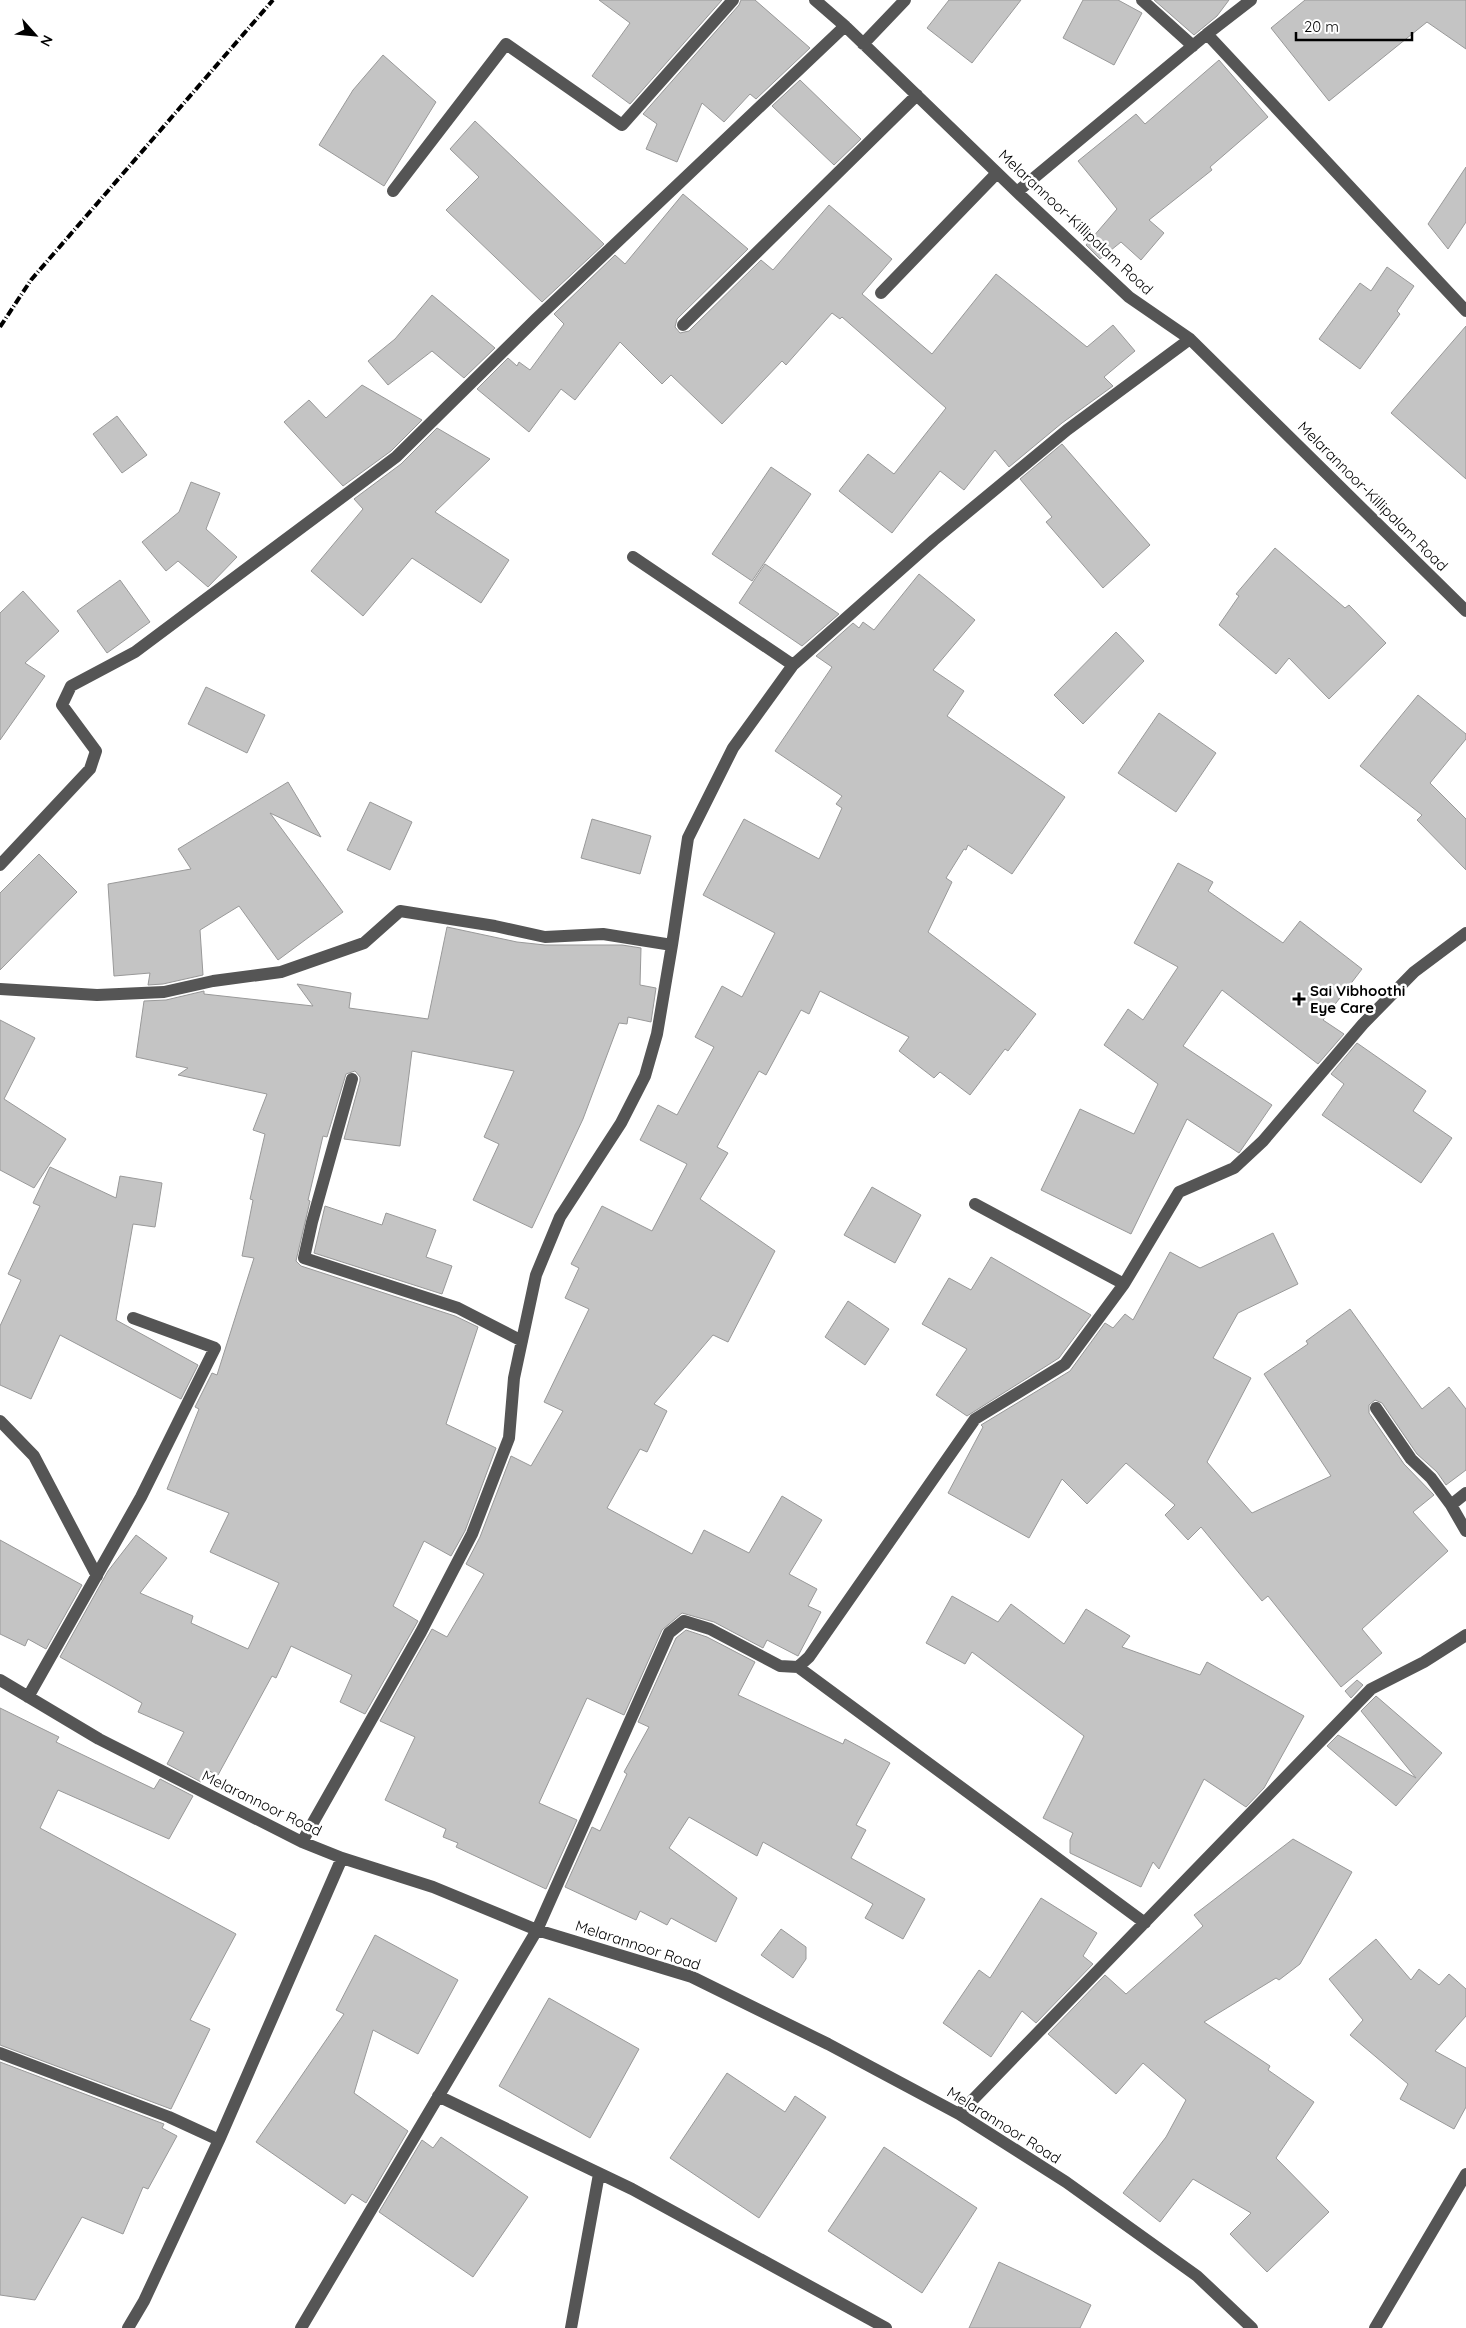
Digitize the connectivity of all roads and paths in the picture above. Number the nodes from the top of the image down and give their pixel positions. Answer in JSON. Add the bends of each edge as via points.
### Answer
{"nodes":[{"id":1,"x":733,"y":0,"type":"edge"},
{"id":2,"x":815,"y":0,"type":"edge"},
{"id":3,"x":905,"y":0,"type":"edge"},
{"id":4,"x":1142,"y":0,"type":"edge"},
{"id":5,"x":1251,"y":0,"type":"edge"},
{"id":6,"x":845,"y":26,"type":"junction"},
{"id":7,"x":1207,"y":34,"type":"junction"},
{"id":8,"x":863,"y":44,"type":"junction"},
{"id":9,"x":1193,"y":46,"type":"junction"},
{"id":10,"x":917,"y":95,"type":"junction"},
{"id":11,"x":997,"y":172,"type":"junction"},
{"id":12,"x":393,"y":191,"type":"dead end"},
{"id":13,"x":1017,"y":192,"type":"junction"},
{"id":14,"x":880,"y":293,"type":"dead end"},
{"id":15,"x":1466,"y":311,"type":"edge"},
{"id":16,"x":683,"y":325,"type":"dead end"},
{"id":17,"x":1190,"y":339,"type":"junction"},
{"id":18,"x":632,"y":557,"type":"dead end"},
{"id":19,"x":1466,"y":611,"type":"edge"},
{"id":20,"x":793,"y":664,"type":"junction"},
{"id":21,"x":0,"y":866,"type":"edge"},
{"id":22,"x":1466,"y":933,"type":"edge"},
{"id":23,"x":672,"y":945,"type":"junction"},
{"id":24,"x":0,"y":989,"type":"edge"},
{"id":25,"x":352,"y":1079,"type":"dead end"},
{"id":26,"x":975,"y":1204,"type":"dead end"},
{"id":27,"x":1124,"y":1284,"type":"junction"},
{"id":28,"x":133,"y":1318,"type":"dead end"},
{"id":29,"x":522,"y":1341,"type":"junction"},
{"id":30,"x":1376,"y":1408,"type":"dead end"},
{"id":31,"x":0,"y":1421,"type":"edge"},
{"id":32,"x":1466,"y":1492,"type":"edge"},
{"id":33,"x":1452,"y":1505,"type":"junction"},
{"id":34,"x":1466,"y":1531,"type":"edge"},
{"id":35,"x":97,"y":1576,"type":"junction"},
{"id":36,"x":1466,"y":1635,"type":"edge"},
{"id":37,"x":798,"y":1667,"type":"junction"},
{"id":38,"x":0,"y":1680,"type":"edge"},
{"id":39,"x":28,"y":1697,"type":"junction"},
{"id":40,"x":302,"y":1842,"type":"junction"},
{"id":41,"x":342,"y":1858,"type":"junction"},
{"id":42,"x":1145,"y":1922,"type":"junction"},
{"id":43,"x":537,"y":1930,"type":"junction"},
{"id":44,"x":0,"y":2053,"type":"edge"},
{"id":45,"x":438,"y":2096,"type":"junction"},
{"id":46,"x":959,"y":2114,"type":"junction"},
{"id":47,"x":219,"y":2140,"type":"junction"},
{"id":48,"x":600,"y":2174,"type":"junction"},
{"id":49,"x":1466,"y":2174,"type":"edge"},
{"id":50,"x":128,"y":2328,"type":"edge"},
{"id":51,"x":301,"y":2328,"type":"edge"},
{"id":52,"x":571,"y":2328,"type":"edge"},
{"id":53,"x":886,"y":2328,"type":"edge"},
{"id":54,"x":1252,"y":2328,"type":"edge"},
{"id":55,"x":1375,"y":2328,"type":"edge"}],
"edges":[{"from":1,"to":12,"type":"street","via":[[622,125],[506,44]]},
{"from":2,"to":6,"type":"street","name":"Melarannoor-Killipalam Road"},
{"from":3,"to":8,"type":"street"},
{"from":4,"to":9,"type":"street"},
{"from":5,"to":7,"type":"street"},
{"from":6,"to":8,"type":"street","name":"Melarannoor-Killipalam Road"},
{"from":6,"to":21,"type":"street","via":[[543,312],[396,457],[135,652],[71,686],[62,705],[96,752],[90,769]]},
{"from":7,"to":9,"type":"street"},
{"from":7,"to":15,"type":"street"},
{"from":8,"to":10,"type":"street","name":"Melarannoor-Killipalam Road"},
{"from":9,"to":13,"type":"street"},
{"from":10,"to":11,"type":"street","name":"Melarannoor-Killipalam Road"},
{"from":10,"to":16,"type":"street"},
{"from":11,"to":13,"type":"street","name":"Melarannoor-Killipalam Road"},
{"from":11,"to":14,"type":"street"},
{"from":13,"to":17,"type":"street","name":"Melarannoor-Killipalam Road","via":[[1129,297]]},
{"from":17,"to":19,"type":"street","name":"Melarannoor-Killipalam Road"},
{"from":17,"to":20,"type":"street","via":[[1066,430]]},
{"from":18,"to":20,"type":"street"},
{"from":20,"to":23,"type":"street","via":[[733,748],[688,838]]},
{"from":22,"to":27,"type":"street","via":[[1414,972],[1364,1024],[1263,1141],[1234,1168],[1179,1192]]},
{"from":23,"to":24,"type":"street","via":[[603,934],[545,937],[400,911],[364,943],[281,972],[213,980],[164,992],[97,995]]},
{"from":23,"to":29,"type":"street","via":[[657,1034],[645,1076],[621,1123],[560,1217],[536,1275]]},
{"from":25,"to":29,"type":"street","via":[[304,1258],[458,1308]]},
{"from":26,"to":27,"type":"street"},
{"from":27,"to":37,"type":"street","via":[[1065,1364],[975,1419],[809,1658]]},
{"from":28,"to":35,"type":"street","via":[[215,1348],[141,1497]]},
{"from":29,"to":40,"type":"street","via":[[514,1378],[509,1438],[472,1534],[421,1632]]},
{"from":30,"to":33,"type":"street","via":[[1411,1459]]},
{"from":31,"to":35,"type":"street","via":[[34,1456]]},
{"from":32,"to":33,"type":"street"},
{"from":33,"to":34,"type":"street"},
{"from":35,"to":39,"type":"street"},
{"from":36,"to":42,"type":"street","via":[[1371,1690]]},
{"from":37,"to":42,"type":"street"},
{"from":37,"to":43,"type":"street","via":[[780,1666],[710,1629],[684,1621],[669,1633]]},
{"from":38,"to":39,"type":"street","name":"Melarannoor Road"},
{"from":39,"to":40,"type":"street","name":"Melarannoor Road","via":[[99,1739]]},
{"from":40,"to":41,"type":"street","name":"Melarannoor Road"},
{"from":41,"to":43,"type":"street","name":"Melarannoor Road","via":[[433,1887]]},
{"from":41,"to":47,"type":"street"},
{"from":42,"to":46,"type":"street"},
{"from":43,"to":45,"type":"street"},
{"from":43,"to":46,"type":"street","name":"Melarannoor Road","via":[[692,1977]]},
{"from":44,"to":47,"type":"street","via":[[168,2117]]},
{"from":45,"to":48,"type":"street"},
{"from":45,"to":51,"type":"street"},
{"from":46,"to":54,"type":"street","name":"Melarannoor Road","via":[[1066,2182],[1197,2276]]},
{"from":47,"to":50,"type":"street","via":[[144,2301]]},
{"from":48,"to":52,"type":"street"},
{"from":48,"to":53,"type":"street"},
{"from":49,"to":55,"type":"street"}]}
